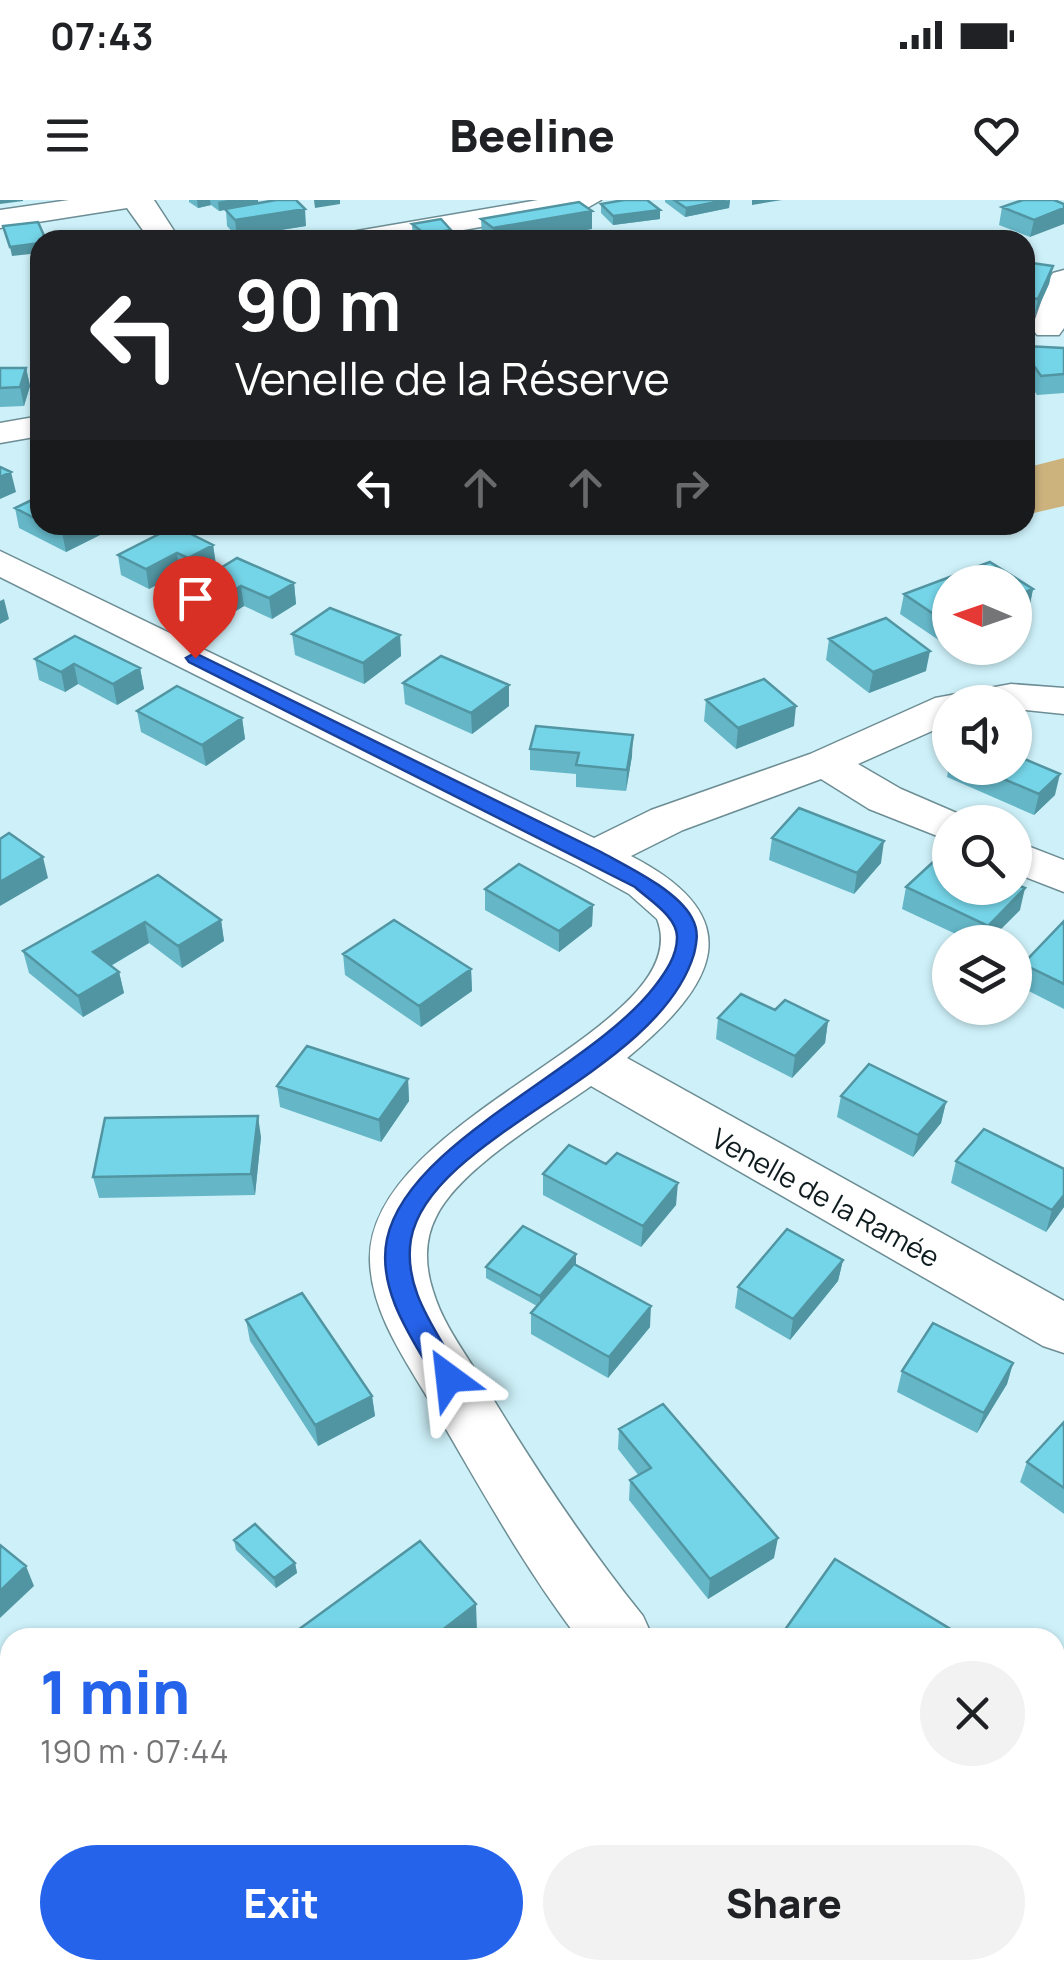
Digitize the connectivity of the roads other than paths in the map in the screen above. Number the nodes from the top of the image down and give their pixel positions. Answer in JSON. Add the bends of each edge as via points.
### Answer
{"nodes":[{"id":1,"x":125,"y":200,"type":"edge"},
{"id":2,"x":134,"y":200,"type":"edge"},
{"id":3,"x":587,"y":200,"type":"edge"},
{"id":4,"x":0,"y":220,"type":"edge"},
{"id":5,"x":159,"y":230,"type":"edge"},
{"id":6,"x":414,"y":230,"type":"edge"},
{"id":7,"x":1064,"y":279,"type":"edge"},
{"id":8,"x":1046,"y":328,"type":"edge"},
{"id":9,"x":30,"y":428,"type":"edge"},
{"id":10,"x":0,"y":433,"type":"edge"},
{"id":11,"x":0,"y":562,"type":"edge"},
{"id":12,"x":1032,"y":698,"type":"edge"},
{"id":13,"x":1064,"y":701,"type":"edge"},
{"id":14,"x":932,"y":715,"type":"edge"},
{"id":15,"x":824,"y":763,"type":"junction"},
{"id":16,"x":932,"y":819,"type":"edge"},
{"id":17,"x":594,"y":856,"type":"junction"},
{"id":18,"x":1032,"y":863,"type":"edge"},
{"id":19,"x":1064,"y":877,"type":"edge"},
{"id":20,"x":590,"y":1061,"type":"junction"},
{"id":21,"x":1064,"y":1329,"type":"edge"},
{"id":22,"x":613,"y":1628,"type":"edge"}],
"edges":[{"from":1,"to":4,"type":"street"},
{"from":2,"to":5,"type":"street"},
{"from":3,"to":6,"type":"street"},
{"from":7,"to":8,"type":"street"},
{"from":9,"to":10,"type":"street"},
{"from":11,"to":17,"type":"street"},
{"from":12,"to":13,"type":"street"},
{"from":14,"to":15,"type":"street"},
{"from":15,"to":16,"type":"street"},
{"from":15,"to":17,"type":"street","via":[[667,820]]},
{"from":17,"to":20,"type":"street","via":[[670,904],[688,938],[678,971],[644,1016]]},
{"from":18,"to":19,"type":"street"},
{"from":20,"to":21,"type":"street","name":"Venelle de la Ramée"},
{"from":20,"to":22,"type":"street","via":[[432,1179],[410,1208],[398,1269],[409,1310],[528,1515]]}]}
